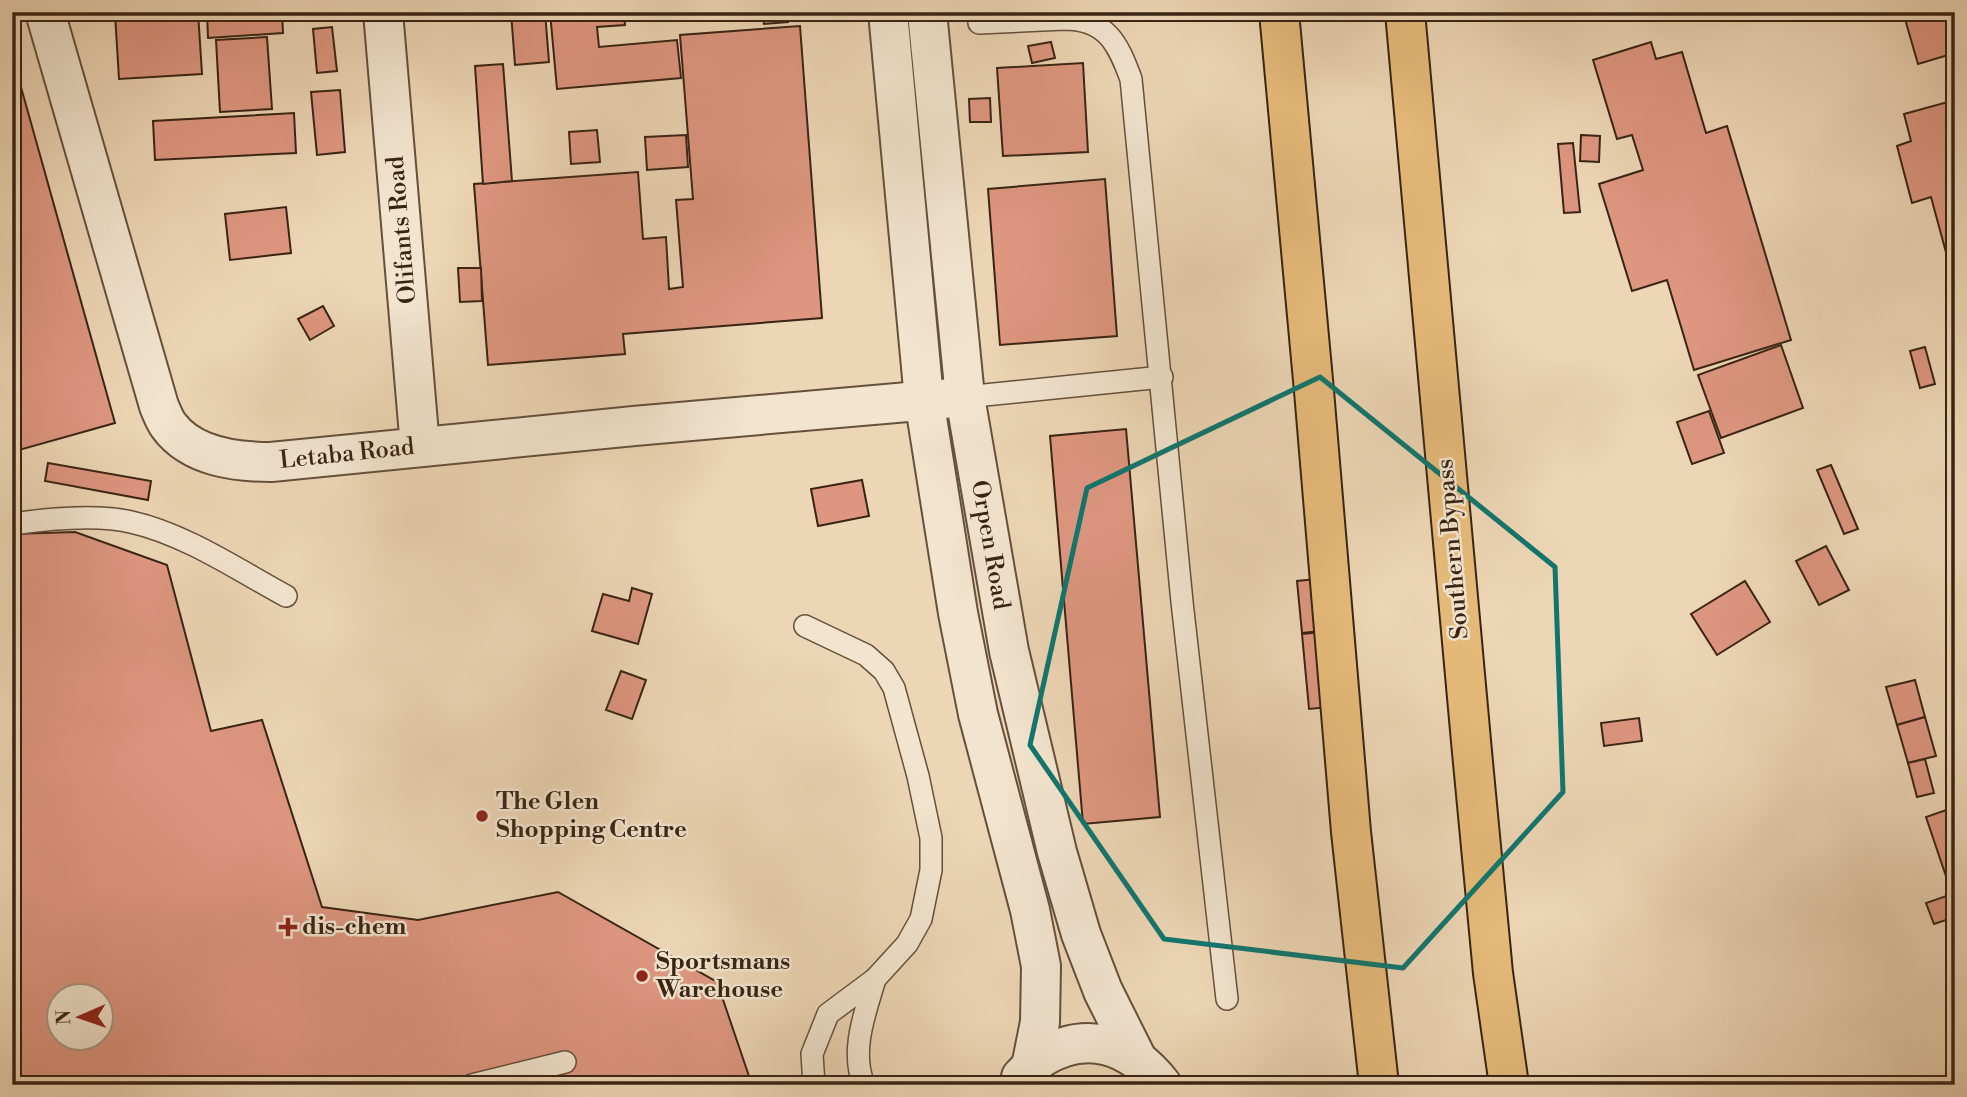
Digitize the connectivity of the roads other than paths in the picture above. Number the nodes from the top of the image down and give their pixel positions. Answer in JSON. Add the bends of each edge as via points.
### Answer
{"nodes":[{"id":1,"x":44,"y":12,"type":"edge"},
{"id":2,"x":383,"y":12,"type":"edge"},
{"id":3,"x":888,"y":12,"type":"edge"},
{"id":4,"x":927,"y":12,"type":"edge"},
{"id":5,"x":1279,"y":12,"type":"edge"},
{"id":6,"x":1405,"y":12,"type":"edge"},
{"id":7,"x":1044,"y":17,"type":"edge"},
{"id":8,"x":979,"y":23,"type":"dead end"},
{"id":9,"x":1162,"y":377,"type":"junction"},
{"id":10,"x":965,"y":397,"type":"junction"},
{"id":11,"x":924,"y":399,"type":"junction"},
{"id":12,"x":420,"y":447,"type":"junction"},
{"id":13,"x":12,"y":524,"type":"edge"},
{"id":14,"x":286,"y":596,"type":"dead end"},
{"id":15,"x":805,"y":626,"type":"dead end"},
{"id":16,"x":875,"y":979,"type":"junction"},
{"id":17,"x":1227,"y":999,"type":"dead end"},
{"id":18,"x":565,"y":1062,"type":"dead end"},
{"id":19,"x":1150,"y":1072,"type":"edge"},
{"id":20,"x":1024,"y":1076,"type":"edge"},
{"id":21,"x":472,"y":1085,"type":"edge"},
{"id":22,"x":814,"y":1085,"type":"edge"},
{"id":23,"x":864,"y":1085,"type":"edge"},
{"id":24,"x":1379,"y":1085,"type":"edge"},
{"id":25,"x":1509,"y":1085,"type":"edge"}],
"edges":[{"from":1,"to":12,"type":"street","name":"Letaba Road","via":[[159,407],[169,426],[203,451],[239,462]]},
{"from":2,"to":12,"type":"street","name":"Olifants Road"},
{"from":3,"to":11,"type":"street","name":"Orpen Road"},
{"from":4,"to":10,"type":"street","name":"Orpen Road"},
{"from":5,"to":24,"type":"highway","via":[[1351,832]]},
{"from":6,"to":25,"type":"highway","name":"Southern Bypass","via":[[1493,973]]},
{"from":7,"to":8,"type":"lane"},
{"from":7,"to":9,"type":"lane","via":[[1077,19],[1101,29],[1121,52],[1131,79]]},
{"from":9,"to":10,"type":"lane"},
{"from":9,"to":17,"type":"lane"},
{"from":10,"to":11,"type":"street","name":"Letaba Road"},
{"from":10,"to":19,"type":"street","name":"Orpen Road","via":[[1009,651],[1057,852],[1103,991]]},
{"from":11,"to":12,"type":"street","name":"Letaba Road"},
{"from":11,"to":20,"type":"street","name":"Orpen Road","via":[[976,701],[1041,966],[1040,1022]]},
{"from":13,"to":14,"type":"lane","via":[[128,521],[166,531]]},
{"from":15,"to":16,"type":"lane","via":[[866,655],[884,671],[902,712],[926,814],[931,870],[921,919],[907,944]]},
{"from":16,"to":22,"type":"lane","via":[[828,1014],[813,1054]]},
{"from":16,"to":23,"type":"lane","via":[[858,1040]]},
{"from":18,"to":21,"type":"lane"},
{"from":19,"to":20,"type":"street","via":[[1123,1050],[1094,1043],[1065,1046],[1040,1059]]}]}
